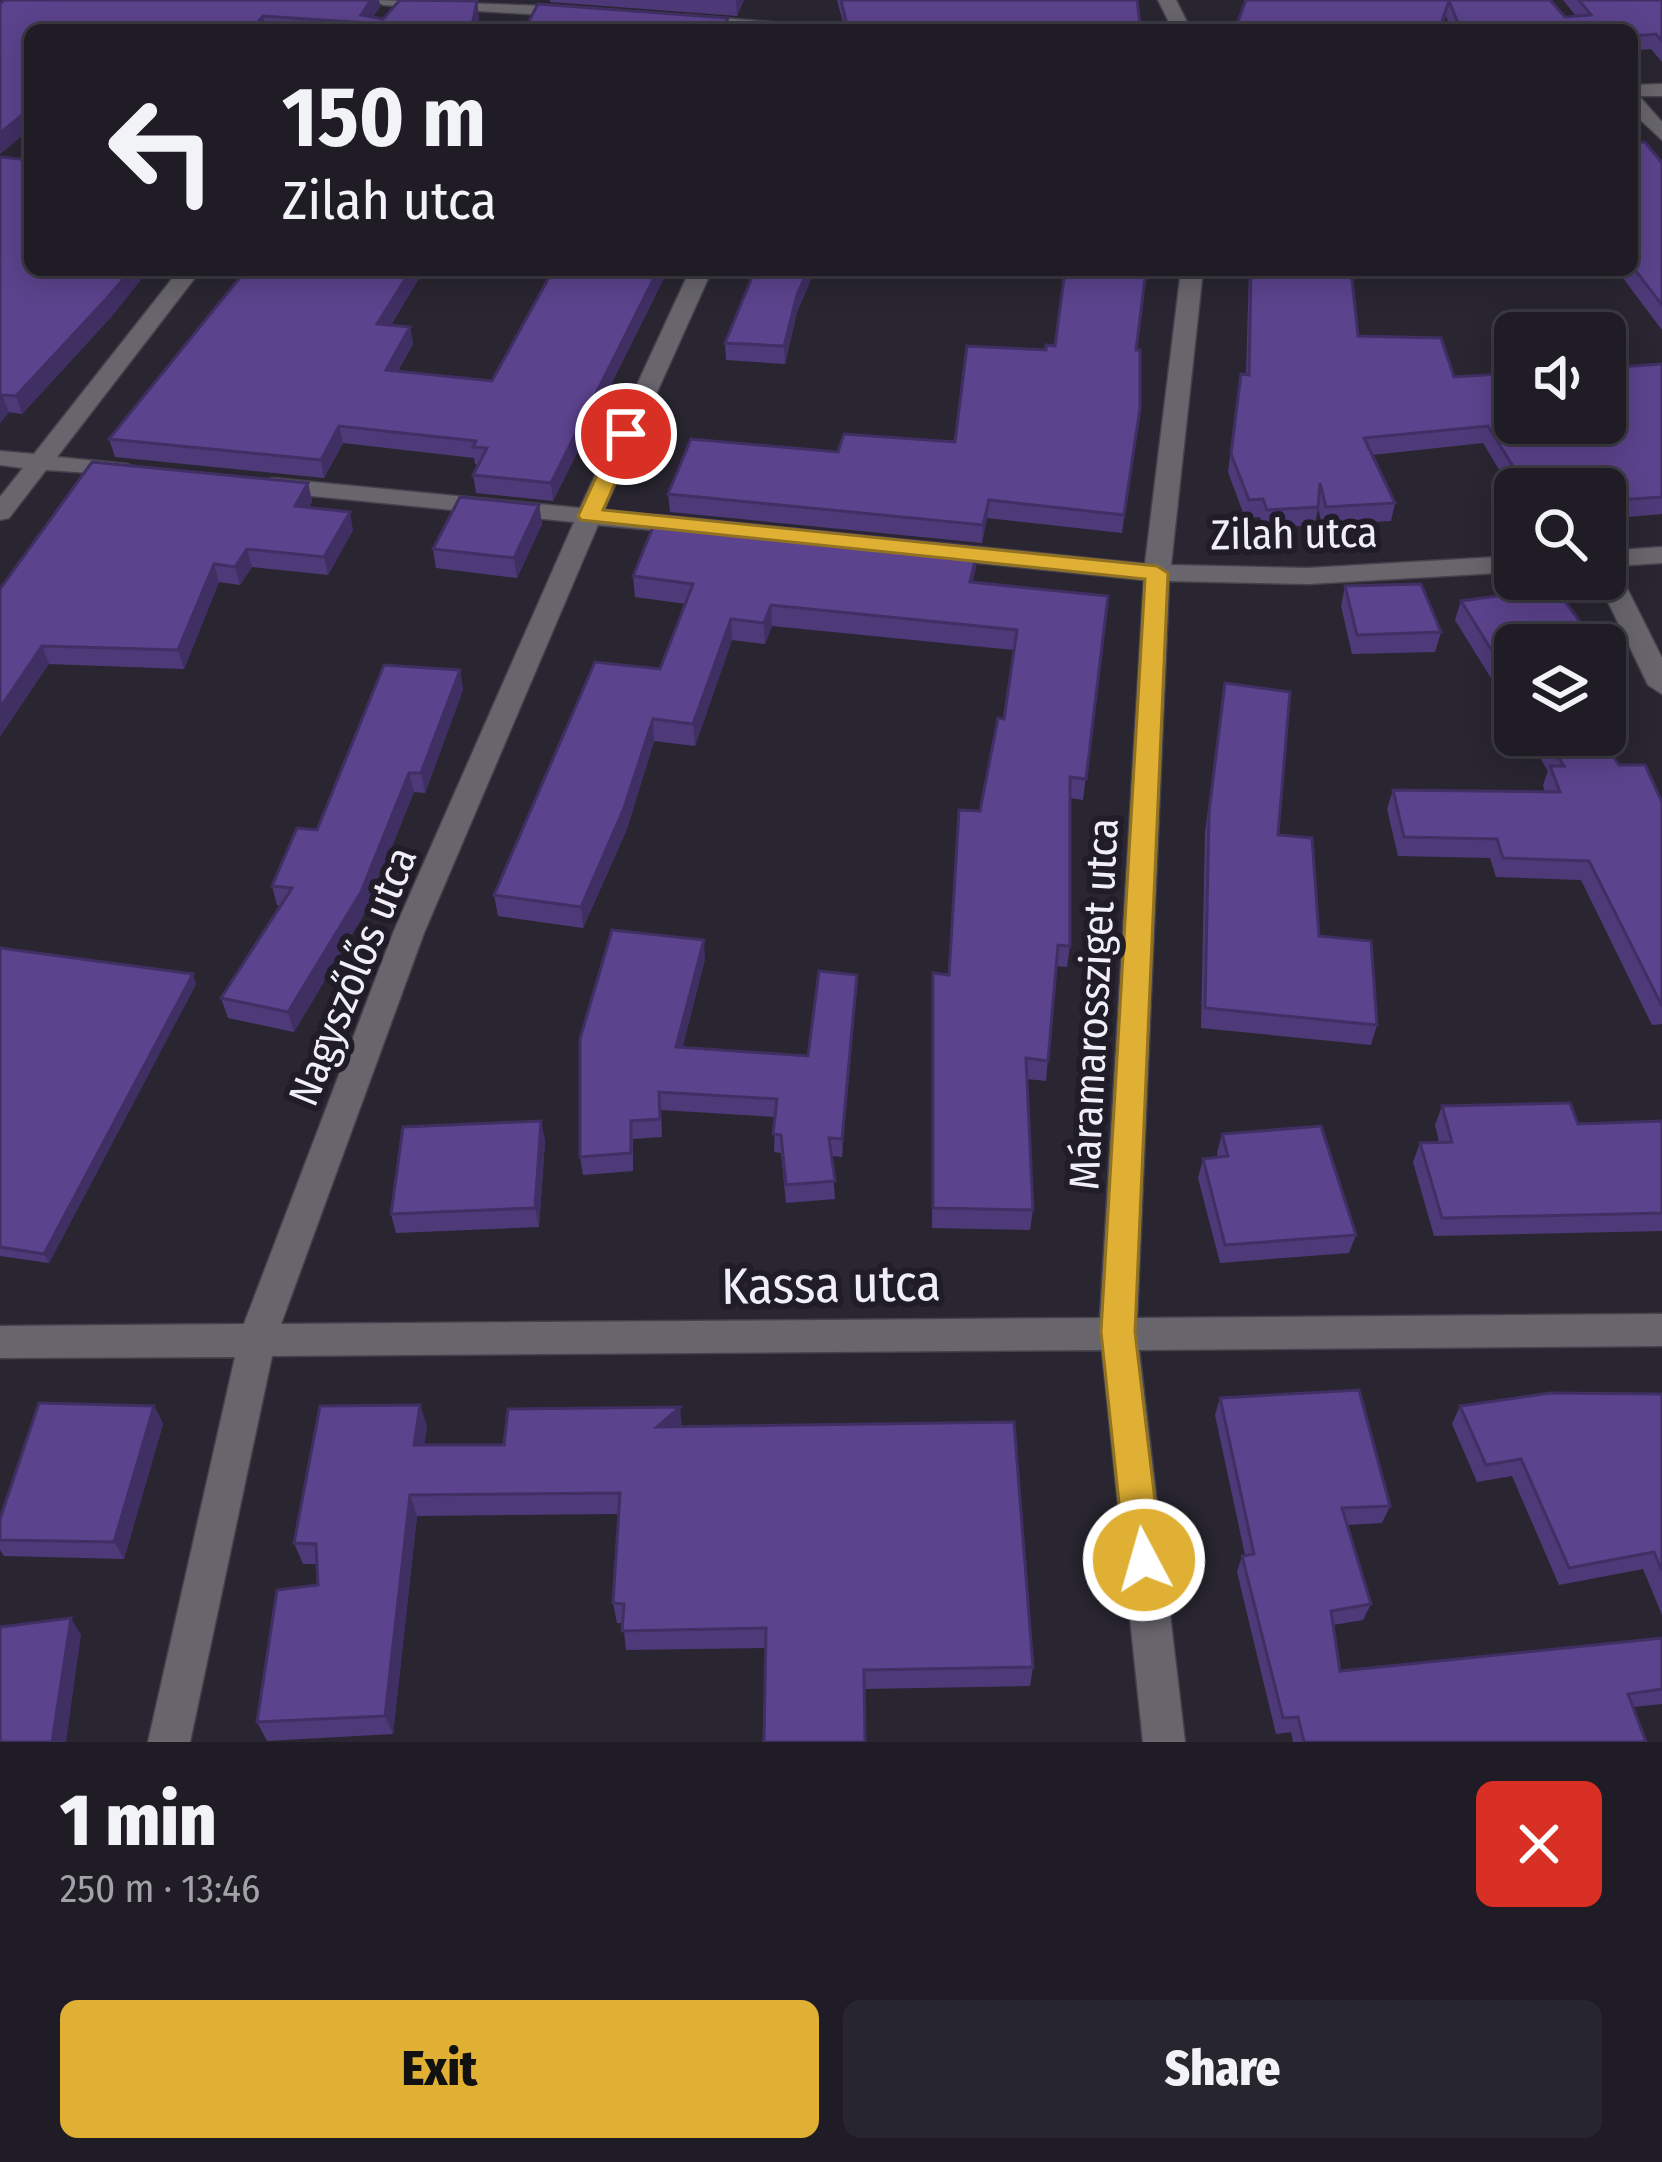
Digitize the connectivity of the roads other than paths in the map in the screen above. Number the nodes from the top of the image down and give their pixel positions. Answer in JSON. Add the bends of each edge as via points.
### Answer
{"nodes":[{"id":1,"x":390,"y":6,"type":"edge"},
{"id":2,"x":605,"y":14,"type":"edge"},
{"id":3,"x":674,"y":19,"type":"edge"},
{"id":4,"x":794,"y":23,"type":"edge"},
{"id":5,"x":1638,"y":103,"type":"edge"},
{"id":6,"x":1662,"y":134,"type":"edge"},
{"id":7,"x":185,"y":276,"type":"edge"},
{"id":8,"x":698,"y":276,"type":"edge"},
{"id":9,"x":1191,"y":276,"type":"edge"},
{"id":10,"x":0,"y":458,"type":"edge"},
{"id":11,"x":40,"y":463,"type":"junction"},
{"id":12,"x":160,"y":474,"type":"edge"},
{"id":13,"x":255,"y":483,"type":"edge"},
{"id":14,"x":0,"y":514,"type":"edge"},
{"id":15,"x":589,"y":516,"type":"junction"},
{"id":16,"x":731,"y":530,"type":"edge"},
{"id":17,"x":920,"y":549,"type":"edge"},
{"id":18,"x":1662,"y":555,"type":"edge"},
{"id":19,"x":1626,"y":558,"type":"edge"},
{"id":20,"x":1494,"y":565,"type":"edge"},
{"id":21,"x":1157,"y":573,"type":"junction"},
{"id":22,"x":1620,"y":600,"type":"edge"},
{"id":23,"x":1662,"y":685,"type":"edge"},
{"id":24,"x":1662,"y":1330,"type":"edge"},
{"id":25,"x":1118,"y":1332,"type":"junction"},
{"id":26,"x":257,"y":1340,"type":"junction"},
{"id":27,"x":0,"y":1342,"type":"edge"},
{"id":28,"x":169,"y":1742,"type":"edge"},
{"id":29,"x":1164,"y":1742,"type":"edge"}],
"edges":[{"from":1,"to":2,"type":"street"},
{"from":3,"to":4,"type":"street"},
{"from":5,"to":6,"type":"street"},
{"from":7,"to":11,"type":"street"},
{"from":8,"to":15,"type":"street","name":"Nagyszőlős utca"},
{"from":9,"to":21,"type":"street","name":"Máramarossziget utca"},
{"from":10,"to":11,"type":"street"},
{"from":11,"to":12,"type":"street"},
{"from":11,"to":14,"type":"street"},
{"from":13,"to":15,"type":"street"},
{"from":15,"to":16,"type":"street"},
{"from":15,"to":26,"type":"street","name":"Nagyszőlős utca","via":[[419,914]]},
{"from":17,"to":21,"type":"street","name":"Zilah utca"},
{"from":18,"to":19,"type":"street"},
{"from":20,"to":21,"type":"street","name":"Zilah utca","via":[[1308,576]]},
{"from":21,"to":25,"type":"street","name":"Máramarossziget utca"},
{"from":22,"to":23,"type":"street"},
{"from":24,"to":25,"type":"street","name":"Kassa utca"},
{"from":25,"to":26,"type":"street","name":"Kassa utca"},
{"from":25,"to":29,"type":"street","name":"Máramarossziget utca"},
{"from":26,"to":27,"type":"street","name":"Kassa utca"},
{"from":26,"to":28,"type":"street","name":"Nagyszőlős utca"}]}
